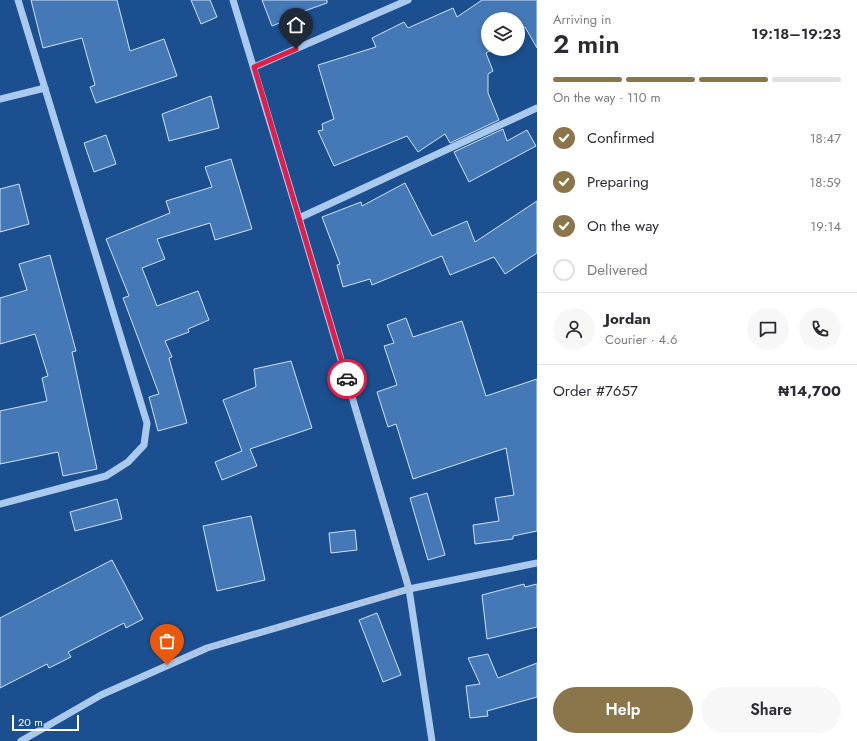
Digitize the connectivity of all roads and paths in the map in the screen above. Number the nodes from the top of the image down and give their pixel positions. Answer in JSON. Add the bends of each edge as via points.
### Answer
{"nodes":[{"id":1,"x":18,"y":0,"type":"edge"},
{"id":2,"x":233,"y":0,"type":"edge"},
{"id":3,"x":408,"y":0,"type":"edge"},
{"id":4,"x":254,"y":67,"type":"junction"},
{"id":5,"x":45,"y":88,"type":"junction"},
{"id":6,"x":0,"y":99,"type":"edge"},
{"id":7,"x":537,"y":108,"type":"edge"},
{"id":8,"x":299,"y":218,"type":"junction"},
{"id":9,"x":0,"y":504,"type":"edge"},
{"id":10,"x":537,"y":563,"type":"edge"},
{"id":11,"x":409,"y":589,"type":"junction"},
{"id":12,"x":21,"y":741,"type":"edge"},
{"id":13,"x":432,"y":741,"type":"edge"}],
"edges":[{"from":1,"to":5,"type":"street"},
{"from":2,"to":4,"type":"street"},
{"from":3,"to":4,"type":"street"},
{"from":4,"to":8,"type":"street"},
{"from":5,"to":6,"type":"street"},
{"from":5,"to":9,"type":"street","via":[[147,423],[144,445],[128,462],[106,476]]},
{"from":7,"to":8,"type":"street"},
{"from":8,"to":11,"type":"street"},
{"from":10,"to":11,"type":"street"},
{"from":11,"to":12,"type":"street","via":[[207,648],[101,694]]},
{"from":11,"to":13,"type":"street"}]}
